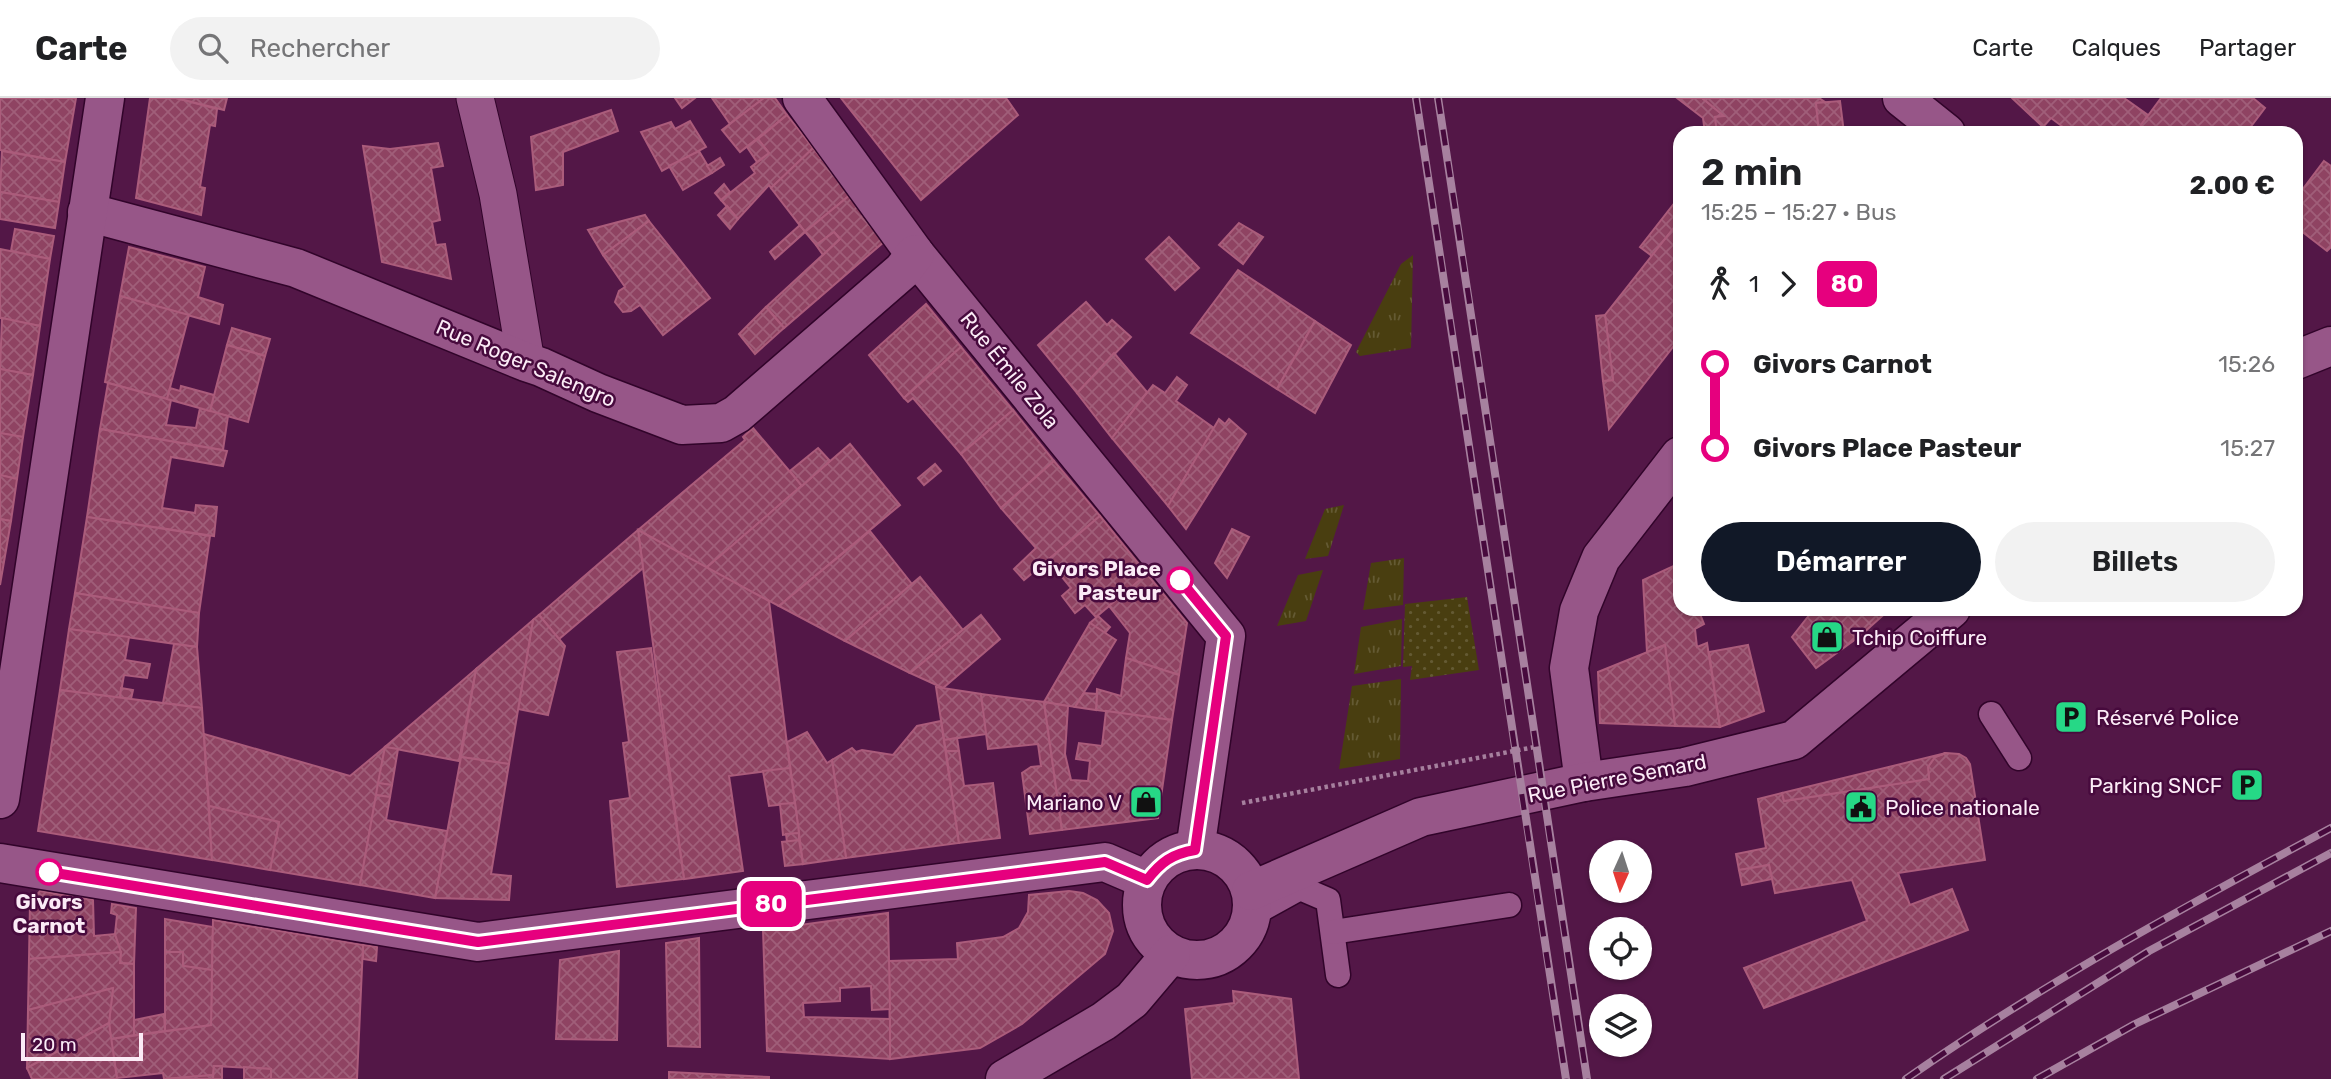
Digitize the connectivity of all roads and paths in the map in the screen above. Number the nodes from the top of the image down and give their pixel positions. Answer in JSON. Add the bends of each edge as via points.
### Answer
{"nodes":[{"id":1,"x":105,"y":98,"type":"edge"},
{"id":2,"x":475,"y":98,"type":"edge"},
{"id":3,"x":802,"y":98,"type":"edge"},
{"id":4,"x":1902,"y":98,"type":"edge"},
{"id":5,"x":1934,"y":126,"type":"edge"},
{"id":6,"x":87,"y":212,"type":"junction"},
{"id":7,"x":915,"y":254,"type":"junction"},
{"id":8,"x":2331,"y":346,"type":"edge"},
{"id":9,"x":2303,"y":357,"type":"edge"},
{"id":10,"x":526,"y":362,"type":"junction"},
{"id":11,"x":1673,"y":465,"type":"edge"},
{"id":12,"x":1943,"y":616,"type":"edge"},
{"id":13,"x":1991,"y":714,"type":"dead end"},
{"id":14,"x":1578,"y":739,"type":"junction"},
{"id":15,"x":2019,"y":758,"type":"dead end"},
{"id":16,"x":1584,"y":782,"type":"junction"},
{"id":17,"x":0,"y":799,"type":"edge"},
{"id":18,"x":1202,"y":810,"type":"junction"},
{"id":19,"x":1195,"y":850,"type":"junction"},
{"id":20,"x":0,"y":863,"type":"edge"},
{"id":21,"x":1147,"y":880,"type":"junction"},
{"id":22,"x":1251,"y":903,"type":"junction"},
{"id":23,"x":1508,"y":905,"type":"dead end"},
{"id":24,"x":1333,"y":932,"type":"junction"},
{"id":25,"x":1171,"y":954,"type":"junction"},
{"id":26,"x":1338,"y":975,"type":"dead end"},
{"id":27,"x":1005,"y":1079,"type":"edge"}],
"edges":[{"from":1,"to":6,"type":"street"},
{"from":2,"to":10,"type":"street","via":[[498,194]]},
{"from":3,"to":7,"type":"street","name":"Rue Émile Zola"},
{"from":4,"to":5,"type":"street"},
{"from":6,"to":10,"type":"street","name":"Rue Roger Salengro","via":[[296,268]]},
{"from":6,"to":17,"type":"street"},
{"from":7,"to":10,"type":"street","name":"Rue Roger Salengro","via":[[883,288],[721,423],[682,425]]},
{"from":7,"to":18,"type":"street","name":"Rue Émile Zola","via":[[1226,636]]},
{"from":8,"to":9,"type":"street"},
{"from":11,"to":14,"type":"street","via":[[1601,558],[1579,611],[1569,668]]},
{"from":12,"to":16,"type":"street","name":"Rue Pierre Semard","via":[[1794,740],[1685,767]]},
{"from":13,"to":15,"type":"lane"},
{"from":14,"to":16,"type":"street"},
{"from":14,"to":18,"type":"path"},
{"from":16,"to":22,"type":"street","name":"Rue Pierre Semard","via":[[1421,817]]},
{"from":18,"to":19,"type":"street"},
{"from":19,"to":21,"type":"street","via":[[1158,865]]},
{"from":19,"to":22,"type":"street","via":[[1232,862],[1244,876]]},
{"from":20,"to":21,"type":"street","via":[[478,942],[1105,862]]},
{"from":21,"to":25,"type":"street","via":[[1141,907],[1144,925]]},
{"from":22,"to":24,"type":"lane","via":[[1300,888],[1328,900]]},
{"from":22,"to":25,"type":"street","via":[[1245,933],[1232,948],[1215,958],[1196,961]]},
{"from":23,"to":24,"type":"lane"},
{"from":24,"to":26,"type":"lane"},
{"from":25,"to":27,"type":"street","via":[[1123,1007]]}]}
